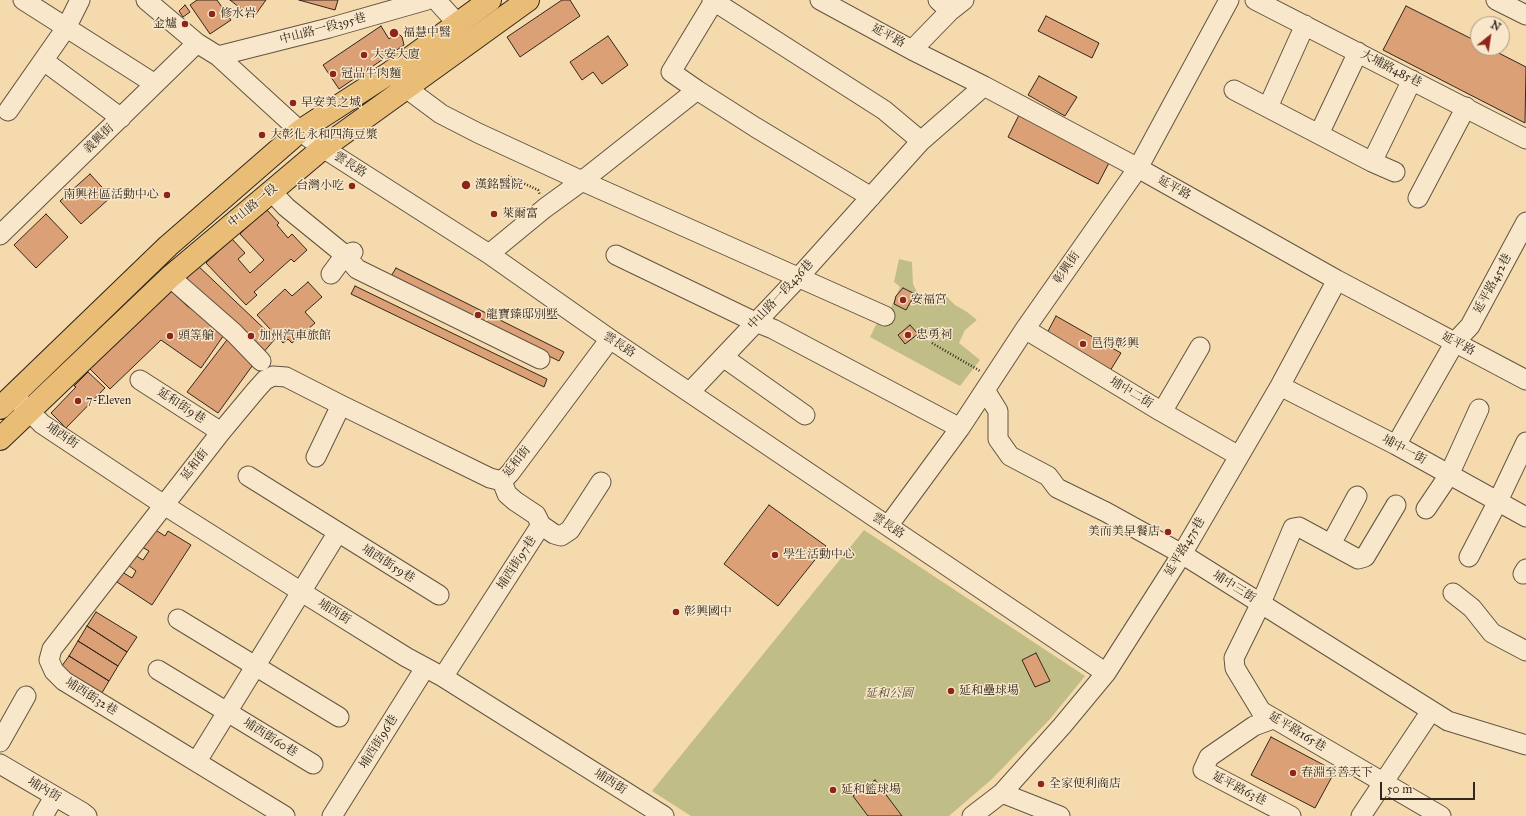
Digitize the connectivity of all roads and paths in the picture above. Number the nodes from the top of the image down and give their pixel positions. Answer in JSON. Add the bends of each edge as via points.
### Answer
{"nodes":[{"id":1,"x":23,"y":0,"type":"edge"},
{"id":2,"x":80,"y":0,"type":"edge"},
{"id":3,"x":427,"y":0,"type":"edge"},
{"id":4,"x":436,"y":0,"type":"edge"},
{"id":5,"x":490,"y":0,"type":"edge"},
{"id":6,"x":528,"y":0,"type":"edge"},
{"id":7,"x":820,"y":0,"type":"edge"},
{"id":8,"x":1229,"y":0,"type":"edge"},
{"id":9,"x":1255,"y":0,"type":"edge"},
{"id":10,"x":1496,"y":0,"type":"edge"},
{"id":11,"x":150,"y":1,"type":"edge"},
{"id":12,"x":713,"y":1,"type":"edge"},
{"id":13,"x":951,"y":4,"type":"edge"},
{"id":14,"x":223,"y":9,"type":"dead end"},
{"id":15,"x":1526,"y":15,"type":"edge"},
{"id":16,"x":234,"y":18,"type":"dead end"},
{"id":17,"x":457,"y":23,"type":"junction"},
{"id":18,"x":1305,"y":25,"type":"junction"},
{"id":19,"x":66,"y":28,"type":"junction"},
{"id":20,"x":197,"y":43,"type":"junction"},
{"id":21,"x":912,"y":50,"type":"junction"},
{"id":22,"x":1358,"y":52,"type":"junction"},
{"id":23,"x":218,"y":56,"type":"junction"},
{"id":24,"x":44,"y":61,"type":"junction"},
{"id":25,"x":391,"y":72,"type":"junction"},
{"id":26,"x":1412,"y":80,"type":"junction"},
{"id":27,"x":155,"y":84,"type":"junction"},
{"id":28,"x":984,"y":86,"type":"junction"},
{"id":29,"x":406,"y":88,"type":"junction"},
{"id":30,"x":697,"y":90,"type":"junction"},
{"id":31,"x":1234,"y":90,"type":"dead end"},
{"id":32,"x":1268,"y":107,"type":"junction"},
{"id":33,"x":1466,"y":108,"type":"junction"},
{"id":34,"x":8,"y":111,"type":"dead end"},
{"id":35,"x":121,"y":118,"type":"junction"},
{"id":36,"x":300,"y":131,"type":"junction"},
{"id":37,"x":1319,"y":134,"type":"junction"},
{"id":38,"x":1526,"y":138,"type":"edge"},
{"id":39,"x":921,"y":141,"type":"junction"},
{"id":40,"x":323,"y":148,"type":"junction"},
{"id":41,"x":1372,"y":162,"type":"junction"},
{"id":42,"x":1138,"y":168,"type":"junction"},
{"id":43,"x":1395,"y":172,"type":"dead end"},
{"id":44,"x":508,"y":176,"type":"dead end"},
{"id":45,"x":582,"y":182,"type":"junction"},
{"id":46,"x":538,"y":190,"type":"dead end"},
{"id":47,"x":271,"y":191,"type":"junction"},
{"id":48,"x":871,"y":197,"type":"junction"},
{"id":49,"x":1418,"y":198,"type":"dead end"},
{"id":50,"x":1525,"y":225,"type":"edge"},
{"id":51,"x":0,"y":235,"type":"edge"},
{"id":52,"x":349,"y":253,"type":"junction"},
{"id":53,"x":489,"y":254,"type":"junction"},
{"id":54,"x":616,"y":255,"type":"dead end"},
{"id":55,"x":331,"y":274,"type":"dead end"},
{"id":56,"x":170,"y":277,"type":"junction"},
{"id":57,"x":798,"y":278,"type":"junction"},
{"id":58,"x":1337,"y":280,"type":"junction"},
{"id":59,"x":885,"y":316,"type":"dead end"},
{"id":60,"x":755,"y":322,"type":"junction"},
{"id":61,"x":1025,"y":329,"type":"junction"},
{"id":62,"x":610,"y":339,"type":"junction"},
{"id":63,"x":1455,"y":342,"type":"junction"},
{"id":64,"x":932,"y":343,"type":"dead end"},
{"id":65,"x":1200,"y":347,"type":"dead end"},
{"id":66,"x":723,"y":357,"type":"junction"},
{"id":67,"x":540,"y":359,"type":"dead end"},
{"id":68,"x":261,"y":361,"type":"dead end"},
{"id":69,"x":140,"y":380,"type":"dead end"},
{"id":70,"x":1526,"y":380,"type":"edge"},
{"id":71,"x":989,"y":384,"type":"junction"},
{"id":72,"x":1280,"y":386,"type":"junction"},
{"id":73,"x":690,"y":392,"type":"junction"},
{"id":74,"x":6,"y":401,"type":"edge"},
{"id":75,"x":341,"y":406,"type":"junction"},
{"id":76,"x":1479,"y":409,"type":"dead end"},
{"id":77,"x":29,"y":411,"type":"junction"},
{"id":78,"x":1162,"y":412,"type":"junction"},
{"id":79,"x":805,"y":415,"type":"dead end"},
{"id":80,"x":960,"y":428,"type":"junction"},
{"id":81,"x":221,"y":432,"type":"junction"},
{"id":82,"x":0,"y":439,"type":"edge"},
{"id":83,"x":1526,"y":442,"type":"edge"},
{"id":84,"x":1396,"y":446,"type":"junction"},
{"id":85,"x":1238,"y":456,"type":"junction"},
{"id":86,"x":316,"y":457,"type":"dead end"},
{"id":87,"x":1449,"y":474,"type":"junction"},
{"id":88,"x":248,"y":476,"type":"dead end"},
{"id":89,"x":502,"y":481,"type":"junction"},
{"id":90,"x":601,"y":482,"type":"dead end"},
{"id":91,"x":1357,"y":496,"type":"dead end"},
{"id":92,"x":1498,"y":501,"type":"junction"},
{"id":93,"x":164,"y":505,"type":"junction"},
{"id":94,"x":1396,"y":505,"type":"dead end"},
{"id":95,"x":1426,"y":509,"type":"dead end"},
{"id":96,"x":1526,"y":517,"type":"edge"},
{"id":97,"x":541,"y":525,"type":"junction"},
{"id":98,"x":888,"y":526,"type":"junction"},
{"id":99,"x":338,"y":532,"type":"junction"},
{"id":100,"x":1331,"y":544,"type":"junction"},
{"id":101,"x":1182,"y":554,"type":"junction"},
{"id":102,"x":1469,"y":557,"type":"dead end"},
{"id":103,"x":300,"y":591,"type":"junction"},
{"id":104,"x":1452,"y":593,"type":"dead end"},
{"id":105,"x":438,"y":595,"type":"dead end"},
{"id":106,"x":1261,"y":603,"type":"junction"},
{"id":107,"x":178,"y":618,"type":"dead end"},
{"id":108,"x":1526,"y":651,"type":"edge"},
{"id":109,"x":255,"y":665,"type":"junction"},
{"id":110,"x":425,"y":668,"type":"junction"},
{"id":111,"x":158,"y":670,"type":"dead end"},
{"id":112,"x":1106,"y":673,"type":"junction"},
{"id":113,"x":443,"y":678,"type":"junction"},
{"id":114,"x":26,"y":696,"type":"dead end"},
{"id":115,"x":227,"y":711,"type":"junction"},
{"id":116,"x":1431,"y":711,"type":"junction"},
{"id":117,"x":339,"y":717,"type":"dead end"},
{"id":118,"x":1273,"y":719,"type":"junction"},
{"id":119,"x":0,"y":742,"type":"edge"},
{"id":120,"x":1526,"y":745,"type":"edge"},
{"id":121,"x":197,"y":761,"type":"junction"},
{"id":122,"x":0,"y":764,"type":"edge"},
{"id":123,"x":313,"y":764,"type":"dead end"},
{"id":124,"x":1383,"y":783,"type":"junction"},
{"id":125,"x":1002,"y":792,"type":"junction"},
{"id":126,"x":54,"y":797,"type":"junction"},
{"id":127,"x":43,"y":816,"type":"edge"},
{"id":128,"x":87,"y":816,"type":"edge"},
{"id":129,"x":285,"y":816,"type":"edge"},
{"id":130,"x":332,"y":816,"type":"edge"},
{"id":131,"x":664,"y":816,"type":"edge"},
{"id":132,"x":972,"y":816,"type":"edge"},
{"id":133,"x":1060,"y":816,"type":"edge"},
{"id":134,"x":1291,"y":816,"type":"edge"},
{"id":135,"x":1361,"y":816,"type":"edge"},
{"id":136,"x":1441,"y":816,"type":"edge"}],
"edges":[{"from":1,"to":19,"type":"street"},
{"from":2,"to":19,"type":"street"},
{"from":3,"to":23,"type":"street","name":"中山路一段395巷"},
{"from":4,"to":17,"type":"street"},
{"from":5,"to":17,"type":"main road","name":"中山路一段"},
{"from":6,"to":29,"type":"main road","name":"中山路一段"},
{"from":7,"to":21,"type":"street","name":"延平路"},
{"from":8,"to":42,"type":"street","name":"彰興街"},
{"from":9,"to":18,"type":"street","name":"大埔路485巷"},
{"from":10,"to":15,"type":"street"},
{"from":11,"to":20,"type":"street","name":"雲長路"},
{"from":12,"to":30,"type":"street","via":[[671,72]]},
{"from":12,"to":39,"type":"street","via":[[884,110]]},
{"from":13,"to":21,"type":"street"},
{"from":14,"to":16,"type":"path","via":[[226,7]]},
{"from":17,"to":25,"type":"main road","name":"中山路一段"},
{"from":18,"to":22,"type":"street","name":"大埔路485巷"},
{"from":18,"to":32,"type":"street"},
{"from":19,"to":24,"type":"street"},
{"from":19,"to":27,"type":"street"},
{"from":20,"to":23,"type":"street","name":"雲長路"},
{"from":20,"to":27,"type":"street","name":"義興街"},
{"from":21,"to":28,"type":"street","name":"延平路"},
{"from":22,"to":26,"type":"street","name":"大埔路485巷"},
{"from":22,"to":37,"type":"street"},
{"from":23,"to":36,"type":"street","name":"雲長路"},
{"from":24,"to":34,"type":"street"},
{"from":24,"to":35,"type":"street"},
{"from":25,"to":29,"type":"street"},
{"from":25,"to":36,"type":"main road","name":"中山路一段"},
{"from":26,"to":33,"type":"street","name":"大埔路485巷"},
{"from":26,"to":41,"type":"street"},
{"from":27,"to":35,"type":"street","name":"義興街"},
{"from":28,"to":39,"type":"street","name":"中山路一段436巷"},
{"from":28,"to":42,"type":"street","name":"延平路"},
{"from":29,"to":40,"type":"main road","name":"中山路一段"},
{"from":29,"to":45,"type":"street","via":[[441,114]]},
{"from":30,"to":45,"type":"street"},
{"from":30,"to":48,"type":"street"},
{"from":31,"to":32,"type":"street"},
{"from":32,"to":37,"type":"street"},
{"from":33,"to":38,"type":"street","name":"大埔路485巷"},
{"from":33,"to":49,"type":"street"},
{"from":35,"to":51,"type":"street","name":"義興街"},
{"from":36,"to":40,"type":"street","name":"雲長路"},
{"from":36,"to":74,"type":"main road","name":"中山路一段","via":[[168,246]]},
{"from":37,"to":41,"type":"street"},
{"from":39,"to":48,"type":"street","name":"中山路一段436巷"},
{"from":40,"to":47,"type":"main road","name":"中山路一段"},
{"from":40,"to":53,"type":"street","name":"雲長路"},
{"from":41,"to":43,"type":"street"},
{"from":42,"to":58,"type":"street","name":"延平路"},
{"from":42,"to":61,"type":"street","name":"彰興街"},
{"from":44,"to":46,"type":"path"},
{"from":45,"to":53,"type":"street","via":[[545,208]]},
{"from":45,"to":57,"type":"street"},
{"from":47,"to":52,"type":"street","via":[[286,207]]},
{"from":47,"to":56,"type":"main road","name":"中山路一段"},
{"from":48,"to":57,"type":"street","name":"中山路一段436巷"},
{"from":50,"to":63,"type":"street","name":"延平路452巷","via":[[1470,326]]},
{"from":52,"to":55,"type":"street"},
{"from":52,"to":67,"type":"street","via":[[357,269]]},
{"from":53,"to":62,"type":"street","name":"雲長路"},
{"from":54,"to":60,"type":"street"},
{"from":56,"to":68,"type":"street","via":[[234,333]]},
{"from":56,"to":77,"type":"main road","name":"中山路一段"},
{"from":57,"to":59,"type":"street"},
{"from":57,"to":60,"type":"street","name":"中山路一段436巷"},
{"from":58,"to":63,"type":"street","name":"延平路"},
{"from":58,"to":72,"type":"street","name":"延平路475巷"},
{"from":60,"to":66,"type":"street","name":"中山路一段436巷"},
{"from":60,"to":80,"type":"street","via":[[773,329]]},
{"from":61,"to":71,"type":"street","name":"彰興街"},
{"from":61,"to":78,"type":"street","name":"埔中二街"},
{"from":62,"to":73,"type":"street","name":"雲長路"},
{"from":62,"to":89,"type":"street","name":"延和街"},
{"from":63,"to":70,"type":"street","name":"延平路"},
{"from":63,"to":84,"type":"street","name":"延平路452巷"},
{"from":64,"to":71,"type":"path"},
{"from":65,"to":78,"type":"street"},
{"from":66,"to":73,"type":"street","name":"中山路一段436巷"},
{"from":66,"to":79,"type":"street"},
{"from":69,"to":81,"type":"street","name":"延和街9巷"},
{"from":71,"to":80,"type":"street","name":"彰興街"},
{"from":71,"to":101,"type":"street","name":"埔中三街","via":[[998,411],[998,439],[1010,456],[1048,476],[1057,488]]},
{"from":72,"to":84,"type":"street","name":"埔中一街"},
{"from":72,"to":85,"type":"street","name":"延平路475巷"},
{"from":73,"to":98,"type":"street","name":"雲長路"},
{"from":74,"to":77,"type":"street","name":"埔西街"},
{"from":75,"to":81,"type":"street","name":"延和街","via":[[286,377],[272,376],[265,380]]},
{"from":75,"to":86,"type":"street"},
{"from":75,"to":89,"type":"street","name":"延和街","via":[[490,478]]},
{"from":76,"to":87,"type":"street"},
{"from":77,"to":82,"type":"main road","name":"中山路一段"},
{"from":77,"to":93,"type":"street","name":"埔西街","via":[[42,424]]},
{"from":78,"to":85,"type":"street","name":"埔中二街"},
{"from":80,"to":98,"type":"street","name":"彰興街"},
{"from":81,"to":93,"type":"street","name":"延和街"},
{"from":83,"to":92,"type":"street"},
{"from":84,"to":87,"type":"street","name":"埔中一街"},
{"from":85,"to":101,"type":"street","name":"延平路475巷"},
{"from":87,"to":92,"type":"street","name":"埔中一街"},
{"from":87,"to":95,"type":"street"},
{"from":88,"to":99,"type":"street","name":"埔西街59巷"},
{"from":89,"to":97,"type":"street","via":[[507,494],[536,515]]},
{"from":90,"to":97,"type":"street","name":"埔西街97巷","via":[[570,530],[561,536]]},
{"from":91,"to":100,"type":"street"},
{"from":92,"to":96,"type":"street","name":"埔中一街"},
{"from":92,"to":102,"type":"street"},
{"from":93,"to":103,"type":"street","name":"埔西街"},
{"from":93,"to":121,"type":"street","name":"埔西街32巷","via":[[52,649],[49,660],[54,671],[64,681]]},
{"from":94,"to":100,"type":"street","name":"延平路165巷","via":[[1365,557],[1358,559]]},
{"from":97,"to":113,"type":"street","name":"埔西街97巷"},
{"from":98,"to":112,"type":"street","name":"雲長路"},
{"from":99,"to":103,"type":"street"},
{"from":99,"to":105,"type":"street","name":"埔西街59巷"},
{"from":100,"to":106,"type":"street","name":"延平路165巷","via":[[1300,527],[1293,528]]},
{"from":101,"to":106,"type":"street","name":"埔中三街"},
{"from":101,"to":112,"type":"street","name":"延平路475巷"},
{"from":103,"to":109,"type":"street"},
{"from":103,"to":110,"type":"street","name":"埔西街"},
{"from":104,"to":108,"type":"street","via":[[1472,608],[1492,633]]},
{"from":106,"to":116,"type":"street","name":"埔中三街"},
{"from":106,"to":118,"type":"street","name":"延平路165巷","via":[[1234,658],[1235,668],[1261,711]]},
{"from":107,"to":109,"type":"street"},
{"from":109,"to":115,"type":"street"},
{"from":109,"to":117,"type":"street"},
{"from":110,"to":113,"type":"street","name":"埔西街"},
{"from":110,"to":130,"type":"street","name":"埔西街96巷"},
{"from":111,"to":115,"type":"street","name":"埔西街60巷"},
{"from":112,"to":125,"type":"street","name":"延平路475巷"},
{"from":113,"to":131,"type":"street","name":"埔西街"},
{"from":114,"to":119,"type":"street"},
{"from":115,"to":121,"type":"street"},
{"from":115,"to":123,"type":"street","name":"埔西街60巷"},
{"from":116,"to":120,"type":"street","name":"埔中三街","via":[[1448,721]]},
{"from":116,"to":124,"type":"street"},
{"from":118,"to":124,"type":"street","name":"延平路165巷"},
{"from":118,"to":134,"type":"street","name":"延平路63巷","via":[[1254,726],[1209,757],[1203,770]]},
{"from":121,"to":129,"type":"street","name":"埔西街32巷"},
{"from":122,"to":126,"type":"street","name":"埔內街"},
{"from":124,"to":135,"type":"street"},
{"from":124,"to":136,"type":"street","name":"延平路165巷"},
{"from":125,"to":132,"type":"street"},
{"from":125,"to":133,"type":"street"},
{"from":126,"to":127,"type":"street"},
{"from":126,"to":128,"type":"street","name":"埔內街"}]}
